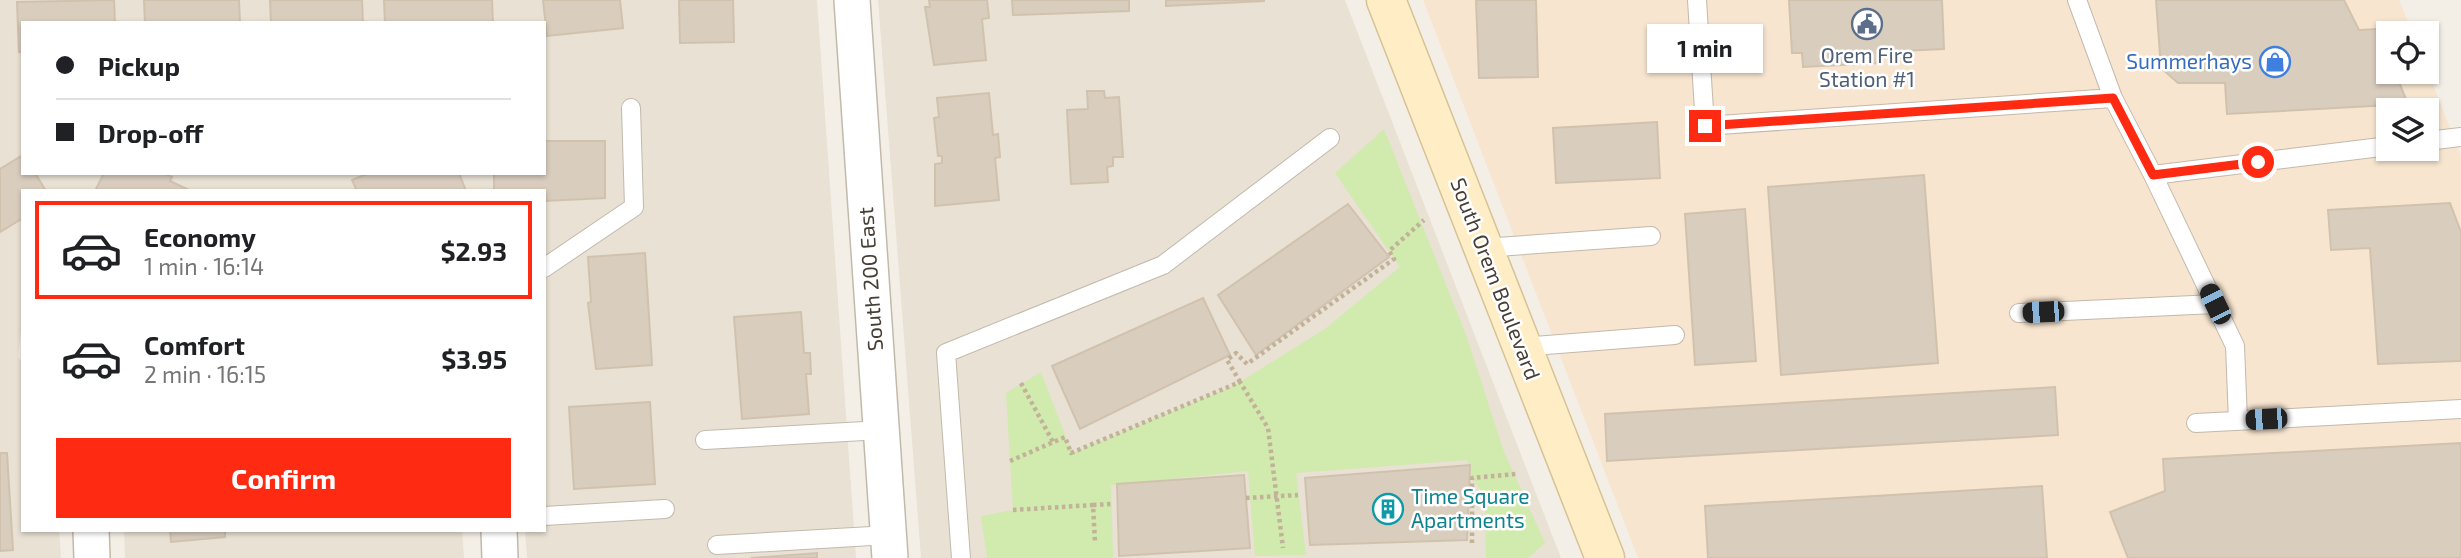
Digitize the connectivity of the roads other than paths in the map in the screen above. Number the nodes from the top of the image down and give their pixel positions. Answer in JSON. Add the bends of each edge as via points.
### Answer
{"nodes":[{"id":1,"x":852,"y":0,"type":"edge"},
{"id":2,"x":1386,"y":0,"type":"edge"},
{"id":3,"x":1697,"y":0,"type":"edge"},
{"id":4,"x":2077,"y":0,"type":"edge"},
{"id":5,"x":2113,"y":98,"type":"junction"},
{"id":6,"x":631,"y":108,"type":"dead end"},
{"id":7,"x":2461,"y":136,"type":"edge"},
{"id":8,"x":1330,"y":138,"type":"dead end"},
{"id":9,"x":2439,"y":139,"type":"edge"},
{"id":10,"x":2376,"y":148,"type":"edge"},
{"id":11,"x":2153,"y":175,"type":"junction"},
{"id":12,"x":1651,"y":236,"type":"dead end"},
{"id":13,"x":1483,"y":248,"type":"junction"},
{"id":14,"x":546,"y":267,"type":"edge"},
{"id":15,"x":2215,"y":304,"type":"junction"},
{"id":16,"x":2019,"y":313,"type":"dead end"},
{"id":17,"x":1675,"y":335,"type":"dead end"},
{"id":18,"x":1522,"y":347,"type":"junction"},
{"id":19,"x":2461,"y":409,"type":"edge"},
{"id":20,"x":2238,"y":421,"type":"junction"},
{"id":21,"x":2196,"y":423,"type":"dead end"},
{"id":22,"x":882,"y":430,"type":"junction"},
{"id":23,"x":705,"y":440,"type":"dead end"},
{"id":24,"x":665,"y":509,"type":"dead end"},
{"id":25,"x":546,"y":516,"type":"edge"},
{"id":26,"x":91,"y":532,"type":"edge"},
{"id":27,"x":499,"y":532,"type":"edge"},
{"id":28,"x":717,"y":545,"type":"dead end"},
{"id":29,"x":889,"y":546,"type":"edge"},
{"id":30,"x":93,"y":558,"type":"edge"},
{"id":31,"x":500,"y":558,"type":"edge"},
{"id":32,"x":961,"y":558,"type":"edge"},
{"id":33,"x":1605,"y":558,"type":"edge"}],
"edges":[{"from":1,"to":22,"type":"street","name":"South 200 East"},
{"from":2,"to":13,"type":"street","name":"South Orem Boulevard"},
{"from":3,"to":5,"type":"lane","via":[[1705,126]]},
{"from":4,"to":5,"type":"lane"},
{"from":5,"to":11,"type":"lane"},
{"from":6,"to":14,"type":"lane","via":[[634,207]]},
{"from":7,"to":9,"type":"lane"},
{"from":8,"to":32,"type":"lane","via":[[1163,265],[946,352]]},
{"from":10,"to":11,"type":"lane"},
{"from":11,"to":15,"type":"lane"},
{"from":12,"to":13,"type":"lane"},
{"from":13,"to":18,"type":"street","name":"South Orem Boulevard"},
{"from":15,"to":16,"type":"lane"},
{"from":15,"to":20,"type":"lane","via":[[2235,346]]},
{"from":17,"to":18,"type":"lane"},
{"from":18,"to":33,"type":"street","name":"South Orem Boulevard"},
{"from":19,"to":20,"type":"lane"},
{"from":20,"to":21,"type":"lane"},
{"from":22,"to":23,"type":"lane"},
{"from":22,"to":29,"type":"street","name":"South 200 East"},
{"from":24,"to":25,"type":"lane"},
{"from":26,"to":30,"type":"street"},
{"from":27,"to":31,"type":"street"},
{"from":28,"to":29,"type":"lane"}]}
